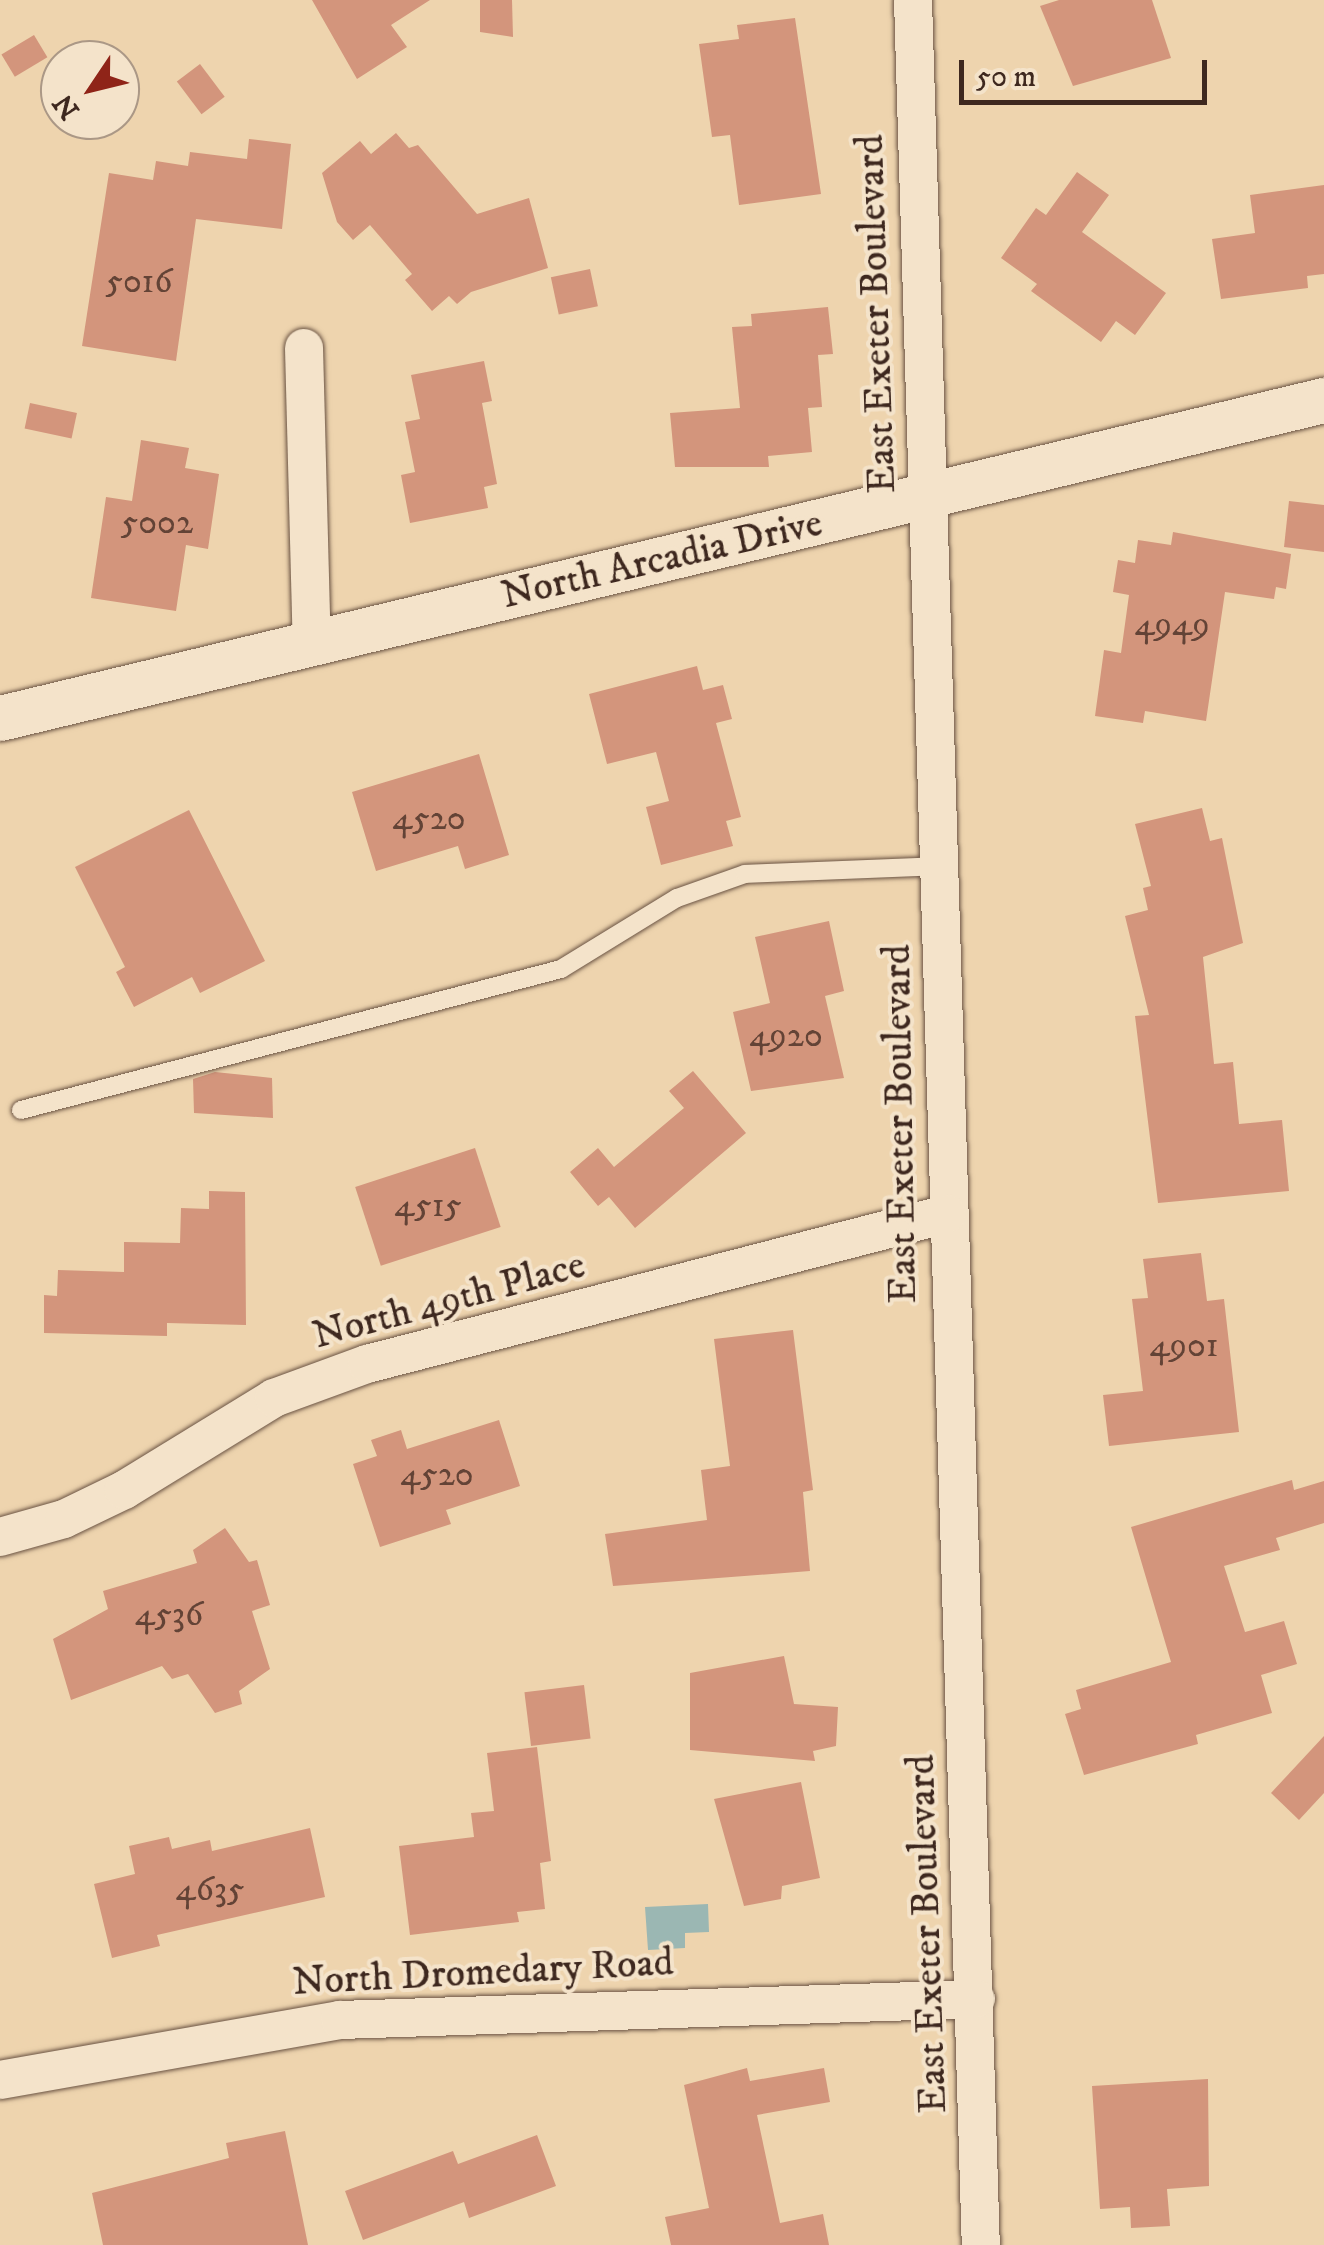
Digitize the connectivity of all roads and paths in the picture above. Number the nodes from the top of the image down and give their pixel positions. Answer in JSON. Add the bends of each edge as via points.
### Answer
{"nodes":[{"id":1,"x":913,"y":0,"type":"edge"},
{"id":2,"x":304,"y":348,"type":"dead end"},
{"id":3,"x":1324,"y":400,"type":"edge"},
{"id":4,"x":926,"y":497,"type":"junction"},
{"id":5,"x":312,"y":644,"type":"junction"},
{"id":6,"x":0,"y":718,"type":"edge"},
{"id":7,"x":940,"y":866,"type":"junction"},
{"id":8,"x":20,"y":1110,"type":"dead end"},
{"id":9,"x":947,"y":1214,"type":"junction"},
{"id":10,"x":0,"y":1537,"type":"edge"},
{"id":11,"x":976,"y":1999,"type":"junction"},
{"id":12,"x":0,"y":2080,"type":"edge"},
{"id":13,"x":982,"y":2245,"type":"edge"}],
"edges":[{"from":1,"to":4,"type":"street","name":"East Exeter Boulevard"},
{"from":2,"to":5,"type":"street"},
{"from":3,"to":4,"type":"street","name":"North Arcadia Drive"},
{"from":4,"to":5,"type":"street","name":"North Arcadia Drive"},
{"from":4,"to":7,"type":"street","name":"East Exeter Boulevard"},
{"from":5,"to":6,"type":"street","name":"North Arcadia Drive"},
{"from":7,"to":8,"type":"lane","via":[[745,874],[677,898],[561,968]]},
{"from":7,"to":9,"type":"street","name":"East Exeter Boulevard"},
{"from":9,"to":10,"type":"street","name":"North 49th Place","via":[[367,1364],[274,1398],[64,1519]]},
{"from":9,"to":11,"type":"street","name":"East Exeter Boulevard"},
{"from":11,"to":12,"type":"street","name":"North Dromedary Road","via":[[324,2022]]},
{"from":11,"to":13,"type":"street","name":"East Exeter Boulevard"}]}
